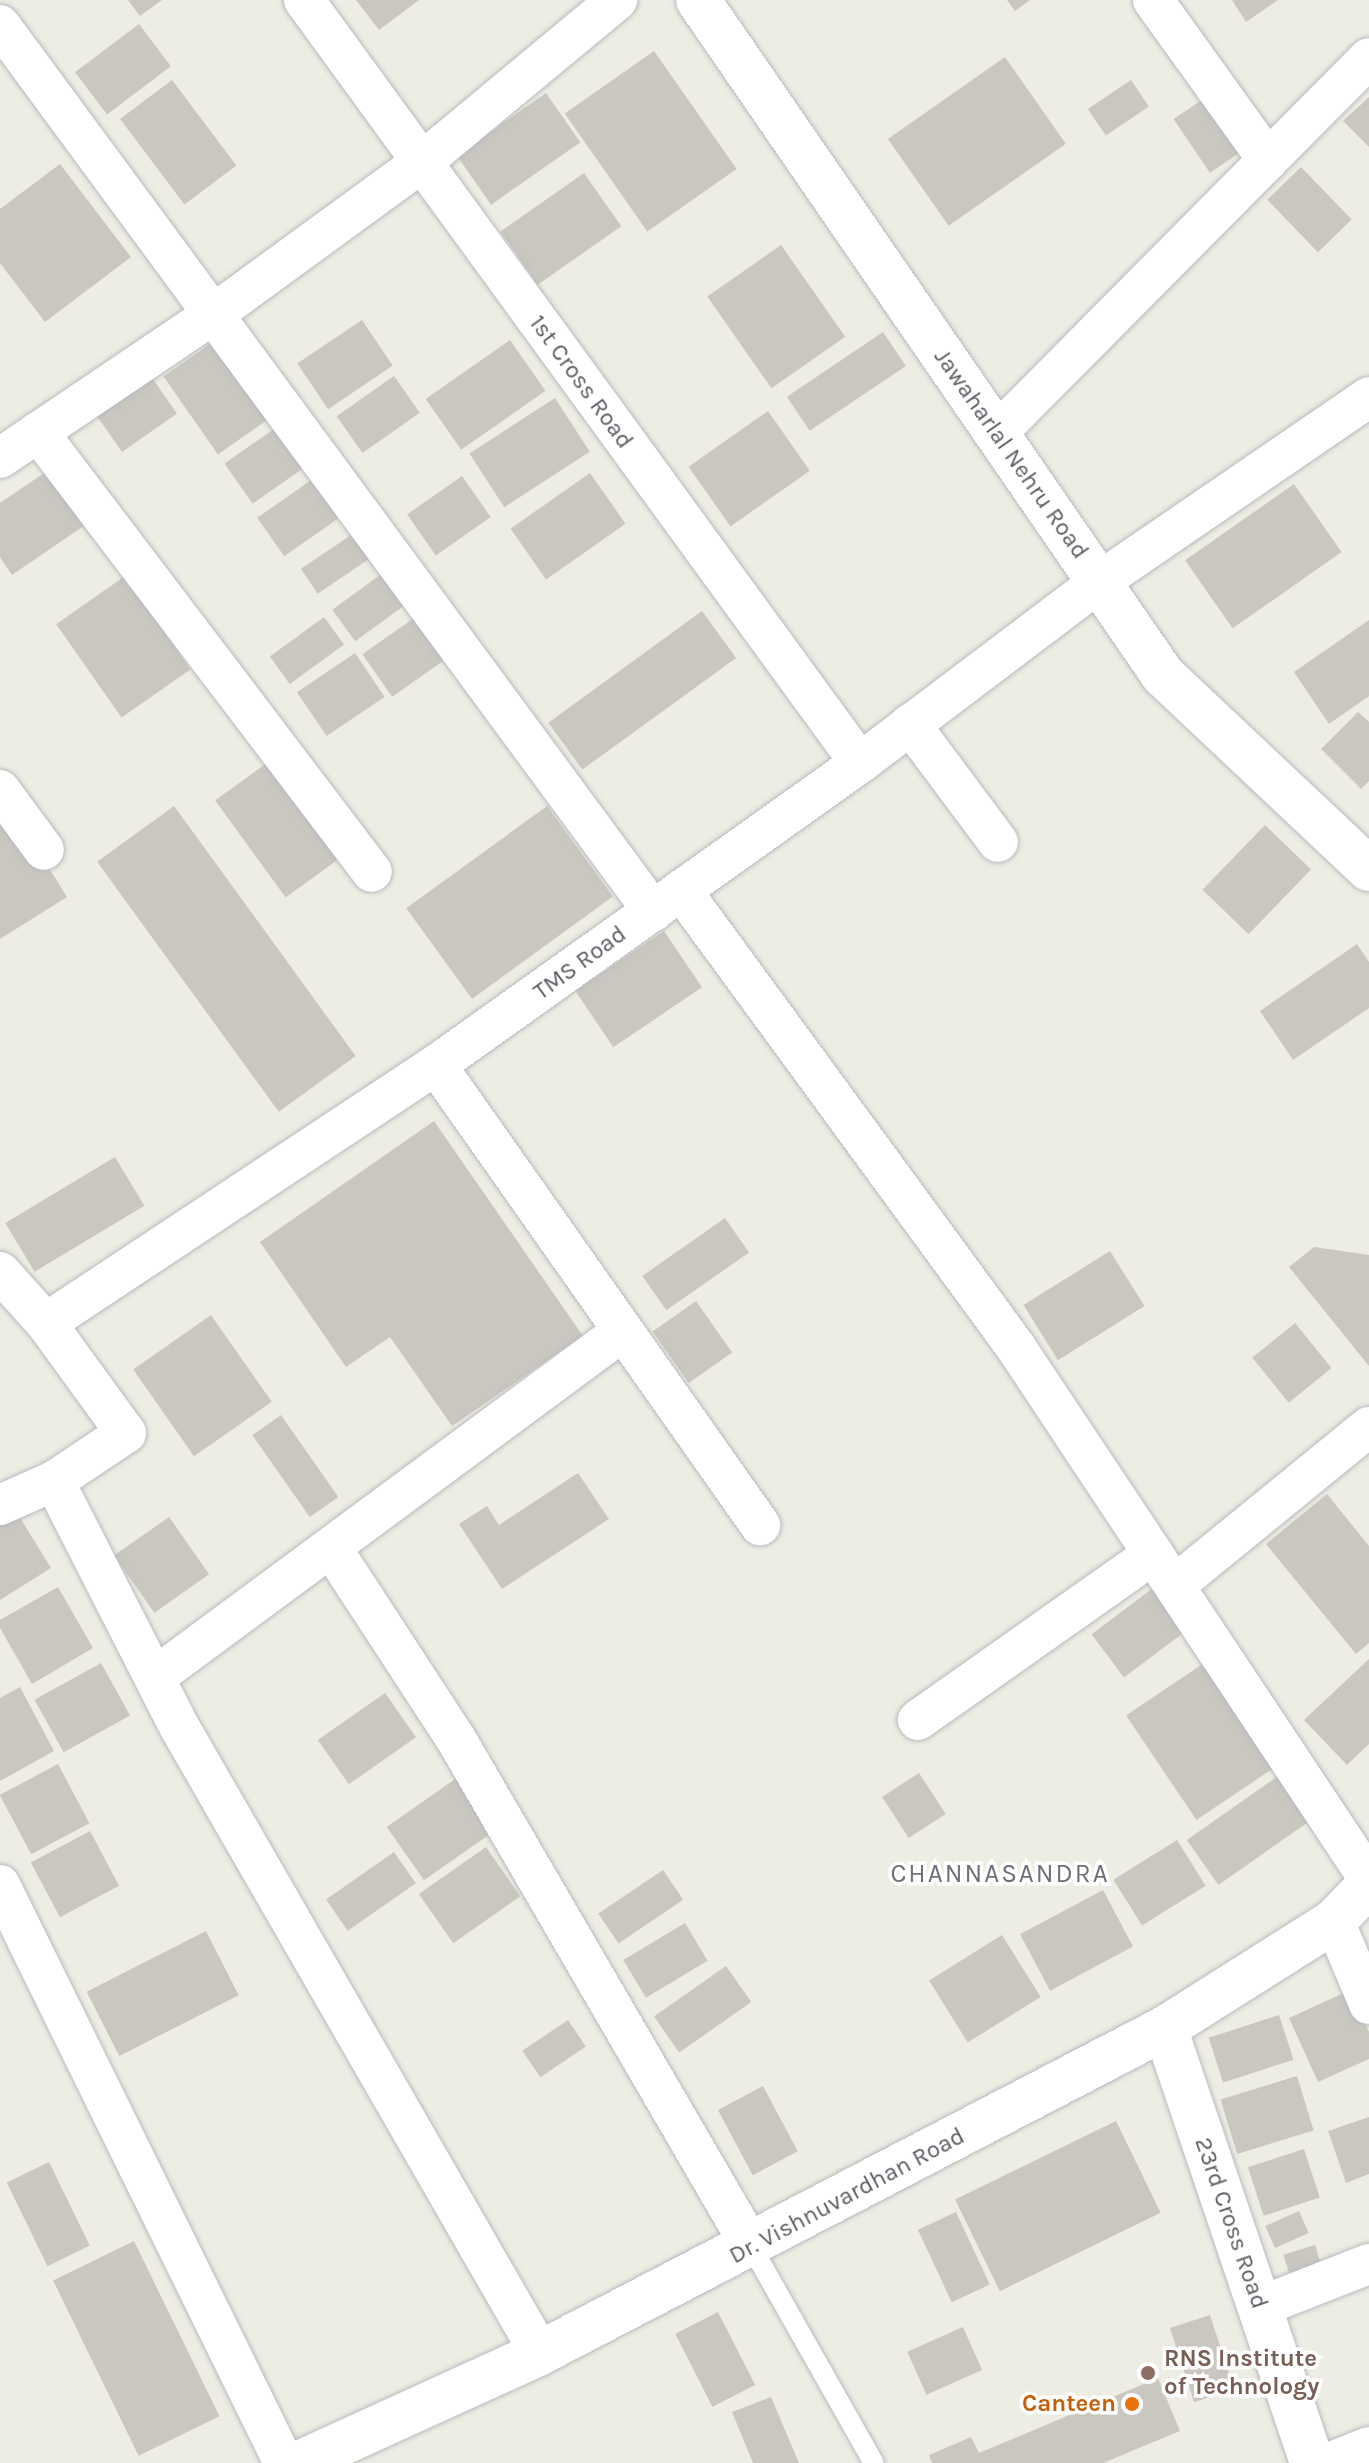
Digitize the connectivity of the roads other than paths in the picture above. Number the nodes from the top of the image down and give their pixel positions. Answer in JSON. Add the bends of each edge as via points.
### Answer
{"nodes":[{"id":1,"x":304,"y":0,"type":"edge"},
{"id":2,"x":617,"y":0,"type":"edge"},
{"id":3,"x":698,"y":0,"type":"edge"},
{"id":4,"x":1153,"y":0,"type":"edge"},
{"id":5,"x":0,"y":25,"type":"edge"},
{"id":6,"x":1369,"y":58,"type":"edge"},
{"id":7,"x":1268,"y":160,"type":"junction"},
{"id":8,"x":422,"y":162,"type":"junction"},
{"id":9,"x":215,"y":313,"type":"junction"},
{"id":10,"x":1369,"y":397,"type":"edge"},
{"id":11,"x":38,"y":432,"type":"junction"},
{"id":12,"x":997,"y":433,"type":"junction"},
{"id":13,"x":0,"y":458,"type":"edge"},
{"id":14,"x":1099,"y":582,"type":"junction"},
{"id":15,"x":910,"y":724,"type":"junction"},
{"id":16,"x":860,"y":763,"type":"junction"},
{"id":17,"x":0,"y":790,"type":"edge"},
{"id":18,"x":998,"y":842,"type":"dead end"},
{"id":19,"x":44,"y":850,"type":"dead end"},
{"id":20,"x":1369,"y":869,"type":"edge"},
{"id":21,"x":372,"y":872,"type":"dead end"},
{"id":22,"x":667,"y":900,"type":"junction"},
{"id":23,"x":436,"y":1065,"type":"junction"},
{"id":24,"x":0,"y":1272,"type":"edge"},
{"id":25,"x":46,"y":1323,"type":"junction"},
{"id":26,"x":623,"y":1331,"type":"junction"},
{"id":27,"x":1369,"y":1427,"type":"edge"},
{"id":28,"x":54,"y":1481,"type":"junction"},
{"id":29,"x":0,"y":1505,"type":"edge"},
{"id":30,"x":760,"y":1525,"type":"dead end"},
{"id":31,"x":332,"y":1549,"type":"junction"},
{"id":32,"x":1164,"y":1569,"type":"junction"},
{"id":33,"x":155,"y":1677,"type":"junction"},
{"id":34,"x":918,"y":1720,"type":"dead end"},
{"id":35,"x":1369,"y":1879,"type":"edge"},
{"id":36,"x":0,"y":1885,"type":"edge"},
{"id":37,"x":1369,"y":1885,"type":"edge"},
{"id":38,"x":1334,"y":1921,"type":"junction"},
{"id":39,"x":1369,"y":2004,"type":"edge"},
{"id":40,"x":1165,"y":2028,"type":"junction"},
{"id":41,"x":751,"y":2246,"type":"junction"},
{"id":42,"x":1369,"y":2264,"type":"edge"},
{"id":43,"x":1259,"y":2307,"type":"junction"},
{"id":44,"x":540,"y":2353,"type":"junction"},
{"id":45,"x":1369,"y":2447,"type":"edge"},
{"id":46,"x":284,"y":2463,"type":"edge"},
{"id":47,"x":299,"y":2463,"type":"edge"},
{"id":48,"x":874,"y":2463,"type":"edge"},
{"id":49,"x":1312,"y":2463,"type":"edge"},
{"id":50,"x":1329,"y":2463,"type":"edge"}],
"edges":[{"from":1,"to":8,"type":"street","name":"1st Cross Road"},
{"from":2,"to":8,"type":"street"},
{"from":3,"to":12,"type":"street","name":"Jawaharlal Nehru Road"},
{"from":4,"to":7,"type":"street"},
{"from":5,"to":9,"type":"street"},
{"from":6,"to":7,"type":"street"},
{"from":7,"to":12,"type":"street"},
{"from":8,"to":9,"type":"street"},
{"from":8,"to":16,"type":"street","name":"1st Cross Road"},
{"from":9,"to":11,"type":"street"},
{"from":9,"to":22,"type":"street"},
{"from":10,"to":14,"type":"street","name":"TMS Road"},
{"from":11,"to":13,"type":"street"},
{"from":11,"to":21,"type":"street"},
{"from":12,"to":14,"type":"street","name":"Jawaharlal Nehru Road"},
{"from":14,"to":15,"type":"street","name":"TMS Road"},
{"from":14,"to":20,"type":"street","name":"Jawaharlal Nehru Road","via":[[1163,675]]},
{"from":15,"to":16,"type":"street","name":"TMS Road"},
{"from":15,"to":18,"type":"street"},
{"from":16,"to":22,"type":"street","name":"TMS Road"},
{"from":17,"to":19,"type":"street"},
{"from":22,"to":23,"type":"street","name":"TMS Road"},
{"from":22,"to":32,"type":"street","via":[[1015,1346]]},
{"from":23,"to":25,"type":"street","name":"TMS Road"},
{"from":23,"to":26,"type":"street"},
{"from":24,"to":25,"type":"street"},
{"from":25,"to":28,"type":"street","via":[[126,1433]]},
{"from":26,"to":30,"type":"street"},
{"from":26,"to":31,"type":"street"},
{"from":27,"to":32,"type":"street"},
{"from":28,"to":29,"type":"street"},
{"from":28,"to":33,"type":"street"},
{"from":31,"to":33,"type":"street"},
{"from":31,"to":41,"type":"street","via":[[456,1739]]},
{"from":32,"to":34,"type":"street"},
{"from":32,"to":35,"type":"street"},
{"from":33,"to":44,"type":"street"},
{"from":36,"to":46,"type":"street"},
{"from":37,"to":38,"type":"street","name":"Dr. Vishnuvardhan Road"},
{"from":38,"to":39,"type":"street"},
{"from":38,"to":40,"type":"street","name":"Dr. Vishnuvardhan Road"},
{"from":40,"to":41,"type":"street","name":"Dr. Vishnuvardhan Road"},
{"from":40,"to":43,"type":"street","name":"23rd Cross Road"},
{"from":41,"to":44,"type":"street","name":"Dr. Vishnuvardhan Road"},
{"from":41,"to":48,"type":"lane"},
{"from":42,"to":43,"type":"street"},
{"from":43,"to":49,"type":"street","name":"23rd Cross Road"},
{"from":44,"to":47,"type":"street","name":"Dr. Vishnuvardhan Road"},
{"from":45,"to":50,"type":"street"}]}
